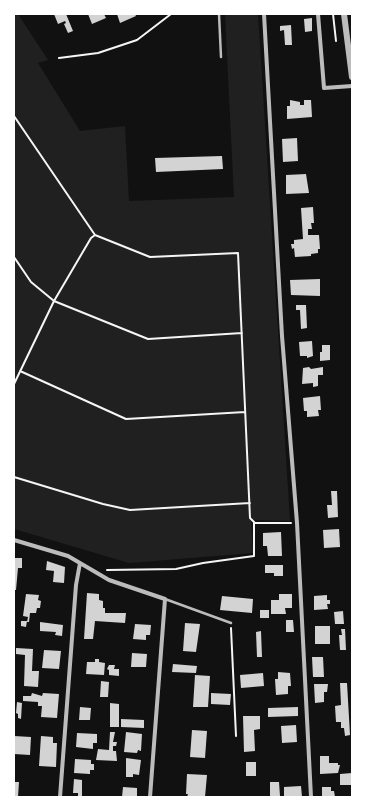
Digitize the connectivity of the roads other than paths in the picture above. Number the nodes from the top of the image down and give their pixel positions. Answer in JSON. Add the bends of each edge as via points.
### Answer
{"nodes":[{"id":1,"x":218,"y":14,"type":"edge"},
{"id":2,"x":264,"y":14,"type":"edge"},
{"id":3,"x":318,"y":14,"type":"edge"},
{"id":4,"x":343,"y":16,"type":"edge"},
{"id":5,"x":221,"y":57,"type":"dead end"},
{"id":6,"x":352,"y":77,"type":"edge"},
{"id":7,"x":352,"y":86,"type":"edge"},
{"id":8,"x":14,"y":540,"type":"edge"},
{"id":9,"x":80,"y":563,"type":"junction"},
{"id":10,"x":165,"y":599,"type":"junction"},
{"id":11,"x":231,"y":623,"type":"road end"},
{"id":12,"x":60,"y":797,"type":"edge"},
{"id":13,"x":150,"y":797,"type":"edge"},
{"id":14,"x":311,"y":797,"type":"edge"}],
"edges":[{"from":1,"to":5,"type":"lane"},
{"from":2,"to":14,"type":"street","via":[[282,336],[297,522]]},
{"from":3,"to":7,"type":"street","via":[[324,88]]},
{"from":4,"to":6,"type":"street"},
{"from":8,"to":9,"type":"street","via":[[68,556]]},
{"from":9,"to":10,"type":"street","via":[[109,580]]},
{"from":9,"to":12,"type":"street","via":[[76,585]]},
{"from":10,"to":11,"type":"lane"},
{"from":10,"to":13,"type":"street"}]}
